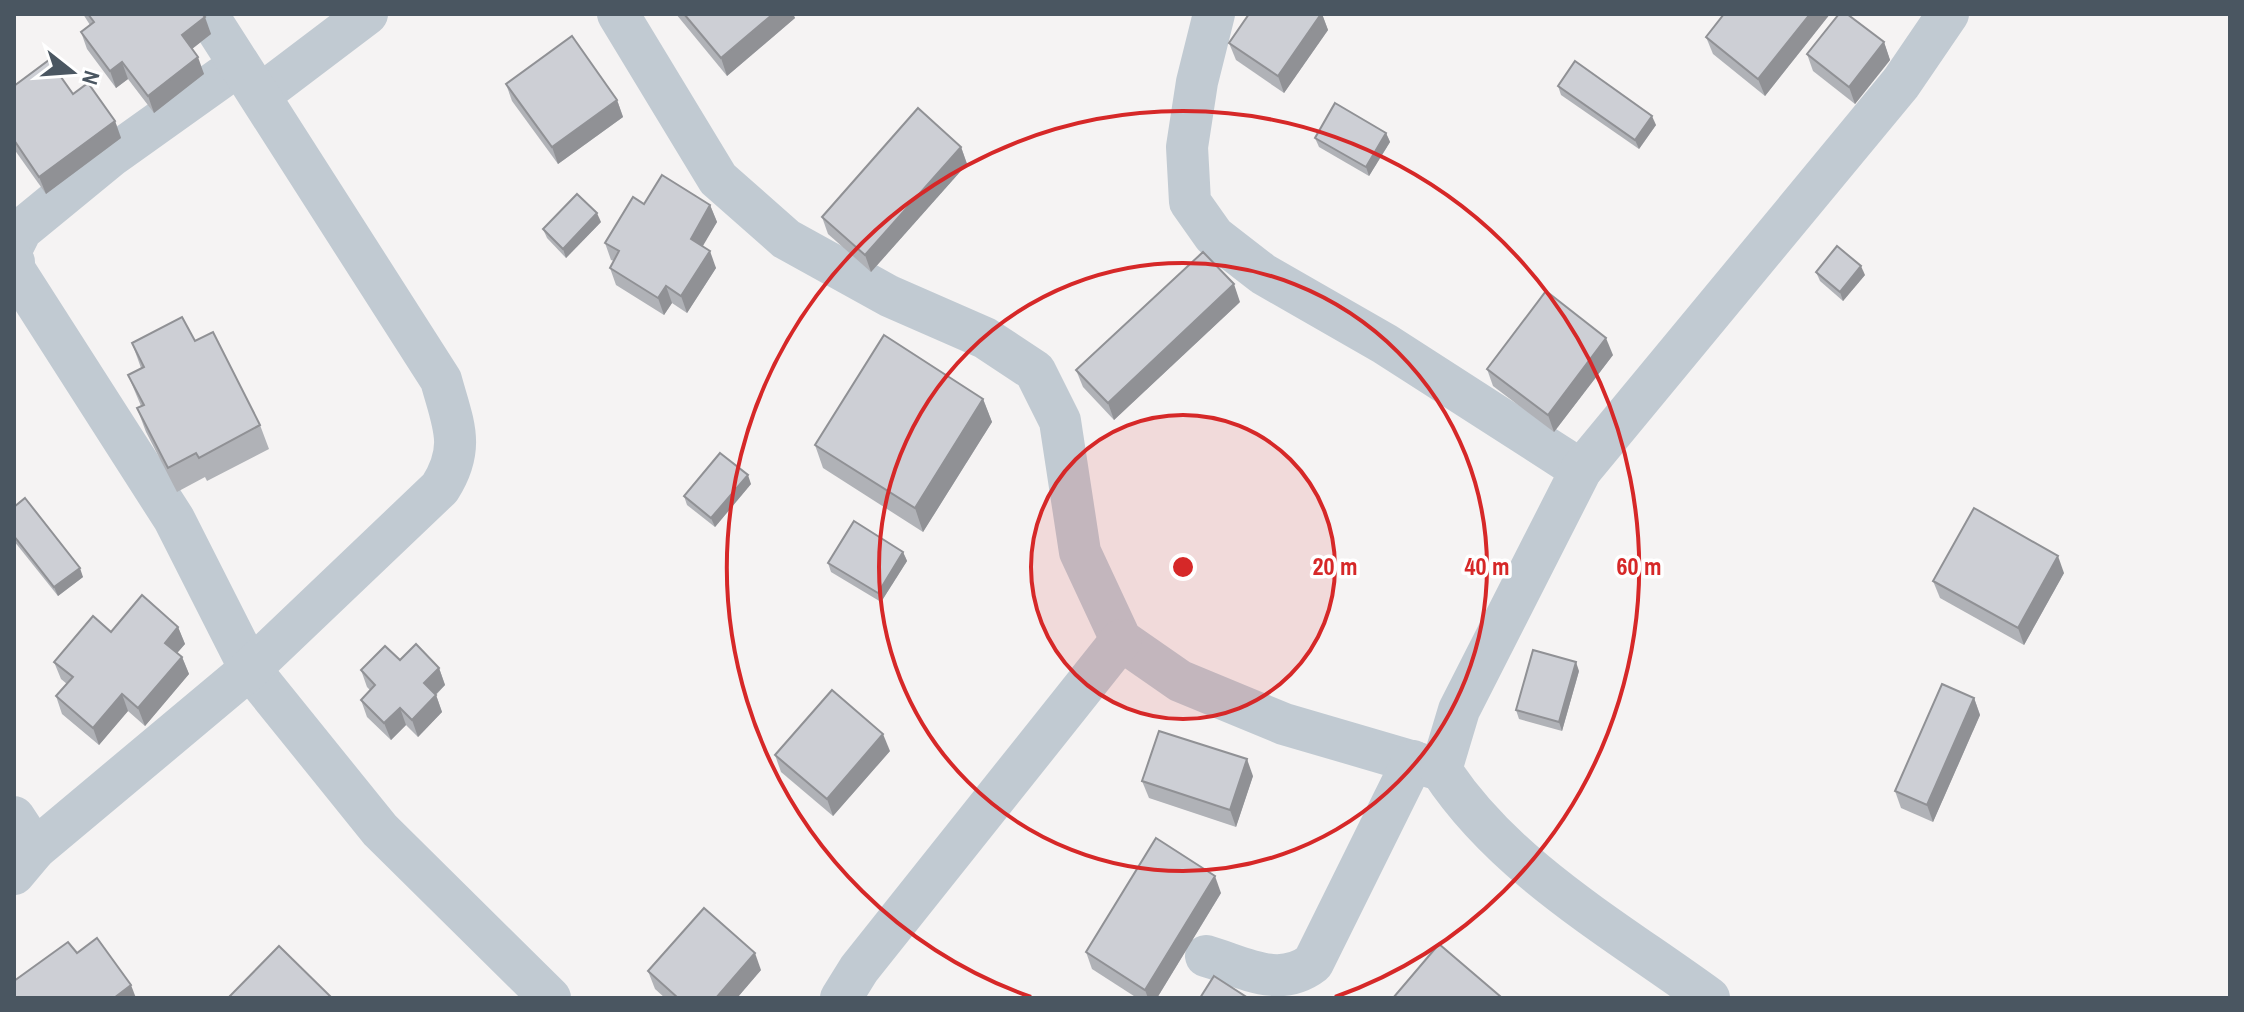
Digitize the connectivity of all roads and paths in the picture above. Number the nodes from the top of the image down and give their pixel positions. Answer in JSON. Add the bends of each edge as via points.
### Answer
{"nodes":[{"id":1,"x":207,"y":14,"type":"edge"},
{"id":2,"x":367,"y":14,"type":"edge"},
{"id":3,"x":618,"y":14,"type":"edge"},
{"id":4,"x":1214,"y":14,"type":"edge"},
{"id":5,"x":1948,"y":14,"type":"edge"},
{"id":6,"x":249,"y":80,"type":"junction"},
{"id":7,"x":14,"y":244,"type":"edge"},
{"id":8,"x":14,"y":262,"type":"edge"},
{"id":9,"x":1581,"y":470,"type":"junction"},
{"id":10,"x":1121,"y":640,"type":"junction"},
{"id":11,"x":250,"y":669,"type":"junction"},
{"id":12,"x":1427,"y":766,"type":"junction"},
{"id":13,"x":21,"y":847,"type":"edge"},
{"id":14,"x":1206,"y":956,"type":"dead end"},
{"id":15,"x":550,"y":998,"type":"edge"},
{"id":16,"x":841,"y":998,"type":"edge"},
{"id":17,"x":1709,"y":998,"type":"edge"}],
"edges":[{"from":1,"to":6,"type":"street"},
{"from":2,"to":6,"type":"street"},
{"from":3,"to":10,"type":"street","via":[[718,179],[786,239],[889,296],[985,338],[1035,371],[1060,421],[1080,552]]},
{"from":4,"to":9,"type":"street","via":[[1187,147],[1190,202],[1214,236],[1263,274],[1385,344]]},
{"from":5,"to":9,"type":"street","via":[[1901,83]]},
{"from":6,"to":7,"type":"street","via":[[110,157],[21,230]]},
{"from":6,"to":11,"type":"street","via":[[441,380],[458,445],[440,488]]},
{"from":8,"to":11,"type":"street","via":[[174,519]]},
{"from":9,"to":12,"type":"street"},
{"from":10,"to":12,"type":"street","via":[[1180,681],[1245,708]]},
{"from":10,"to":16,"type":"street"},
{"from":11,"to":13,"type":"street"},
{"from":11,"to":15,"type":"street","via":[[380,830]]},
{"from":12,"to":14,"type":"street","via":[[1313,963],[1297,975],[1281,978]]},
{"from":12,"to":17,"type":"street","via":[[1521,861]]}]}
